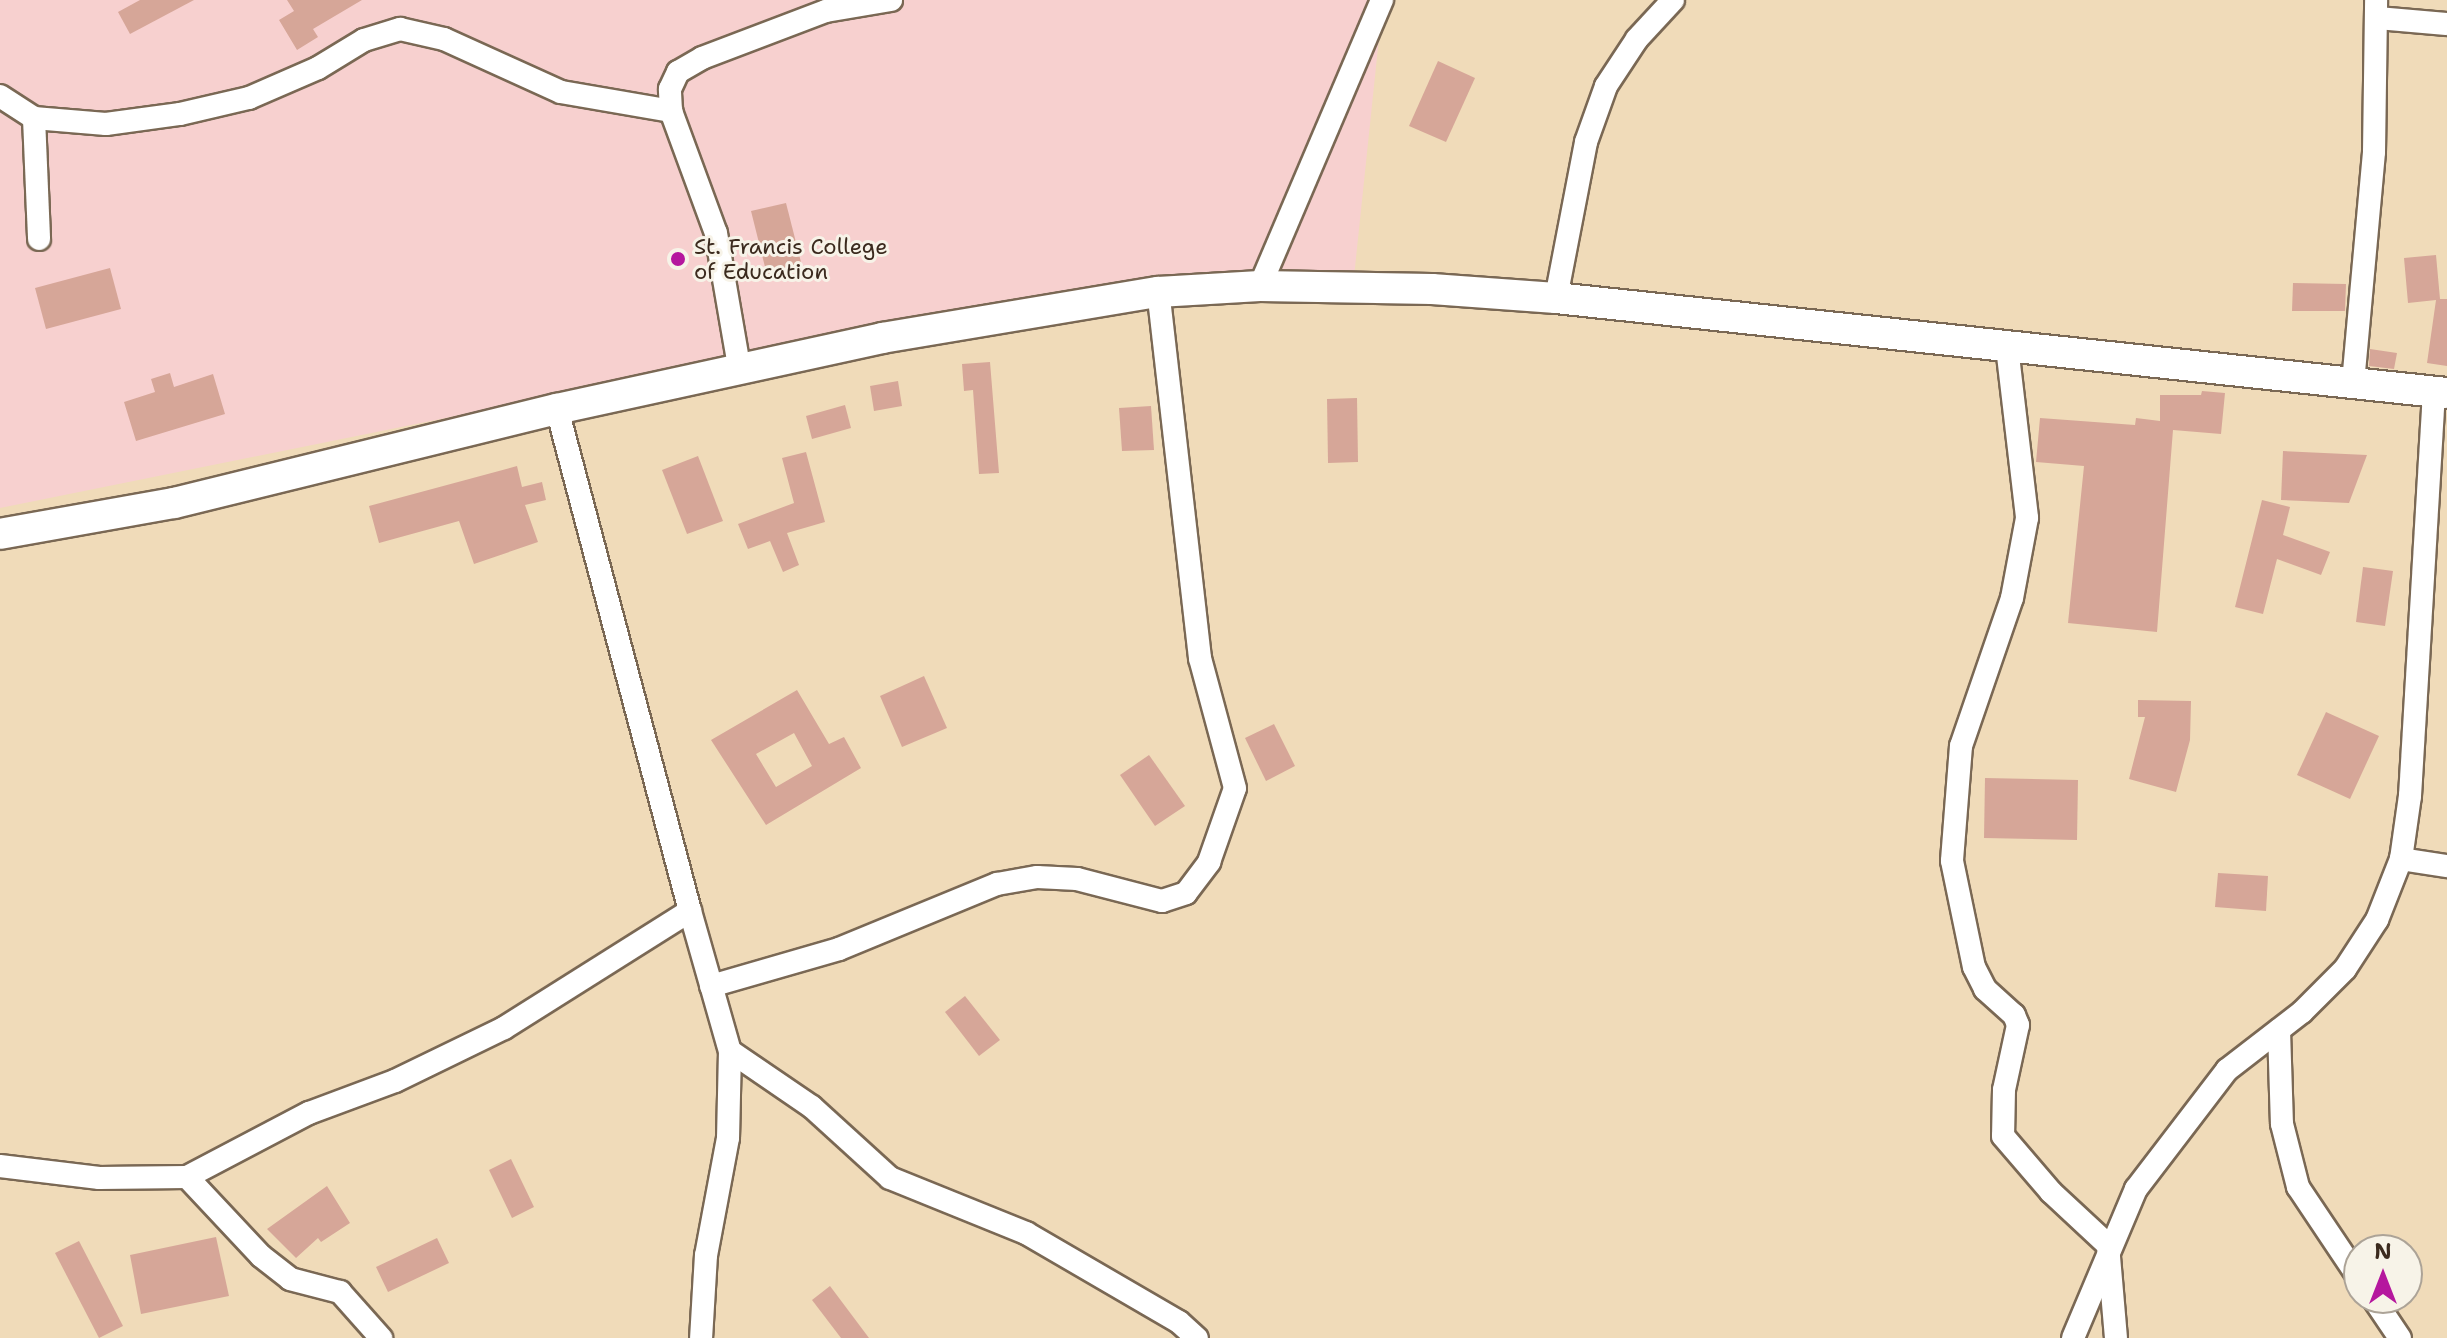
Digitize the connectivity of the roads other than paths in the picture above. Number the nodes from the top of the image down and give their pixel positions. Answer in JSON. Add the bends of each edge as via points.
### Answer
{"nodes":[{"id":1,"x":891,"y":0,"type":"edge"},
{"id":2,"x":1382,"y":0,"type":"edge"},
{"id":3,"x":1673,"y":0,"type":"edge"},
{"id":4,"x":2377,"y":9,"type":"edge"},
{"id":5,"x":2447,"y":24,"type":"edge"},
{"id":6,"x":0,"y":96,"type":"edge"},
{"id":7,"x":671,"y":111,"type":"junction"},
{"id":8,"x":34,"y":118,"type":"junction"},
{"id":9,"x":39,"y":239,"type":"dead end"},
{"id":10,"x":1260,"y":286,"type":"junction"},
{"id":11,"x":1158,"y":292,"type":"junction"},
{"id":12,"x":1556,"y":298,"type":"junction"},
{"id":13,"x":2007,"y":347,"type":"junction"},
{"id":14,"x":740,"y":372,"type":"junction"},
{"id":15,"x":2353,"y":383,"type":"junction"},
{"id":16,"x":2440,"y":392,"type":"edge"},
{"id":17,"x":557,"y":409,"type":"junction"},
{"id":18,"x":0,"y":534,"type":"edge"},
{"id":19,"x":2401,"y":859,"type":"junction"},
{"id":20,"x":2447,"y":866,"type":"edge"},
{"id":21,"x":690,"y":911,"type":"junction"},
{"id":22,"x":711,"y":986,"type":"junction"},
{"id":23,"x":2279,"y":1030,"type":"junction"},
{"id":24,"x":730,"y":1051,"type":"junction"},
{"id":25,"x":0,"y":1166,"type":"edge"},
{"id":26,"x":187,"y":1177,"type":"junction"},
{"id":27,"x":2108,"y":1245,"type":"junction"},
{"id":28,"x":2343,"y":1254,"type":"edge"},
{"id":29,"x":2384,"y":1314,"type":"edge"},
{"id":30,"x":381,"y":1338,"type":"edge"},
{"id":31,"x":701,"y":1338,"type":"edge"},
{"id":32,"x":1197,"y":1338,"type":"edge"},
{"id":33,"x":2073,"y":1338,"type":"edge"},
{"id":34,"x":2116,"y":1338,"type":"edge"},
{"id":35,"x":2400,"y":1338,"type":"edge"}],
"edges":[{"from":1,"to":7,"type":"street","via":[[826,11],[702,58],[678,72],[670,89]]},
{"from":2,"to":10,"type":"street"},
{"from":3,"to":12,"type":"street","via":[[1637,39],[1606,86],[1586,142]]},
{"from":4,"to":5,"type":"street"},
{"from":4,"to":15,"type":"street","via":[[2374,152]]},
{"from":6,"to":8,"type":"street"},
{"from":7,"to":8,"type":"street","via":[[561,92],[444,39],[400,29],[364,40],[318,68],[249,98],[106,124]]},
{"from":7,"to":14,"type":"street","via":[[716,233]]},
{"from":8,"to":9,"type":"street"},
{"from":10,"to":11,"type":"main road"},
{"from":10,"to":12,"type":"main road"},
{"from":11,"to":14,"type":"main road","via":[[882,338]]},
{"from":11,"to":22,"type":"street","via":[[1195,628],[1235,788],[1209,862],[1186,893],[1162,901],[1077,879],[1037,877],[997,884],[825,954]]},
{"from":12,"to":13,"type":"main road"},
{"from":13,"to":15,"type":"main road"},
{"from":13,"to":27,"type":"street","via":[[2027,518],[2012,598],[1961,746],[1952,861],[1974,967],[1985,989],[2018,1025],[2000,1118],[2003,1136],[2051,1192]]},
{"from":14,"to":17,"type":"main road"},
{"from":15,"to":16,"type":"main road"},
{"from":16,"to":19,"type":"street"},
{"from":17,"to":18,"type":"main road","via":[[174,503]]},
{"from":17,"to":21,"type":"street"},
{"from":19,"to":20,"type":"street"},
{"from":19,"to":23,"type":"street","via":[[2377,920],[2345,969]]},
{"from":21,"to":22,"type":"street"},
{"from":21,"to":26,"type":"street","via":[[504,1028],[395,1081],[309,1113]]},
{"from":22,"to":24,"type":"street"},
{"from":23,"to":27,"type":"street","via":[[2227,1070],[2181,1125],[2136,1189]]},
{"from":23,"to":28,"type":"street","via":[[2282,1124],[2298,1187]]},
{"from":24,"to":31,"type":"street","via":[[728,1138],[706,1255]]},
{"from":24,"to":32,"type":"street","via":[[812,1107],[890,1178],[1026,1233],[1179,1322]]},
{"from":25,"to":26,"type":"street","via":[[99,1178]]},
{"from":26,"to":30,"type":"street","via":[[261,1256],[290,1279],[340,1292]]},
{"from":27,"to":33,"type":"street"},
{"from":27,"to":34,"type":"street"},
{"from":29,"to":35,"type":"street"}]}
